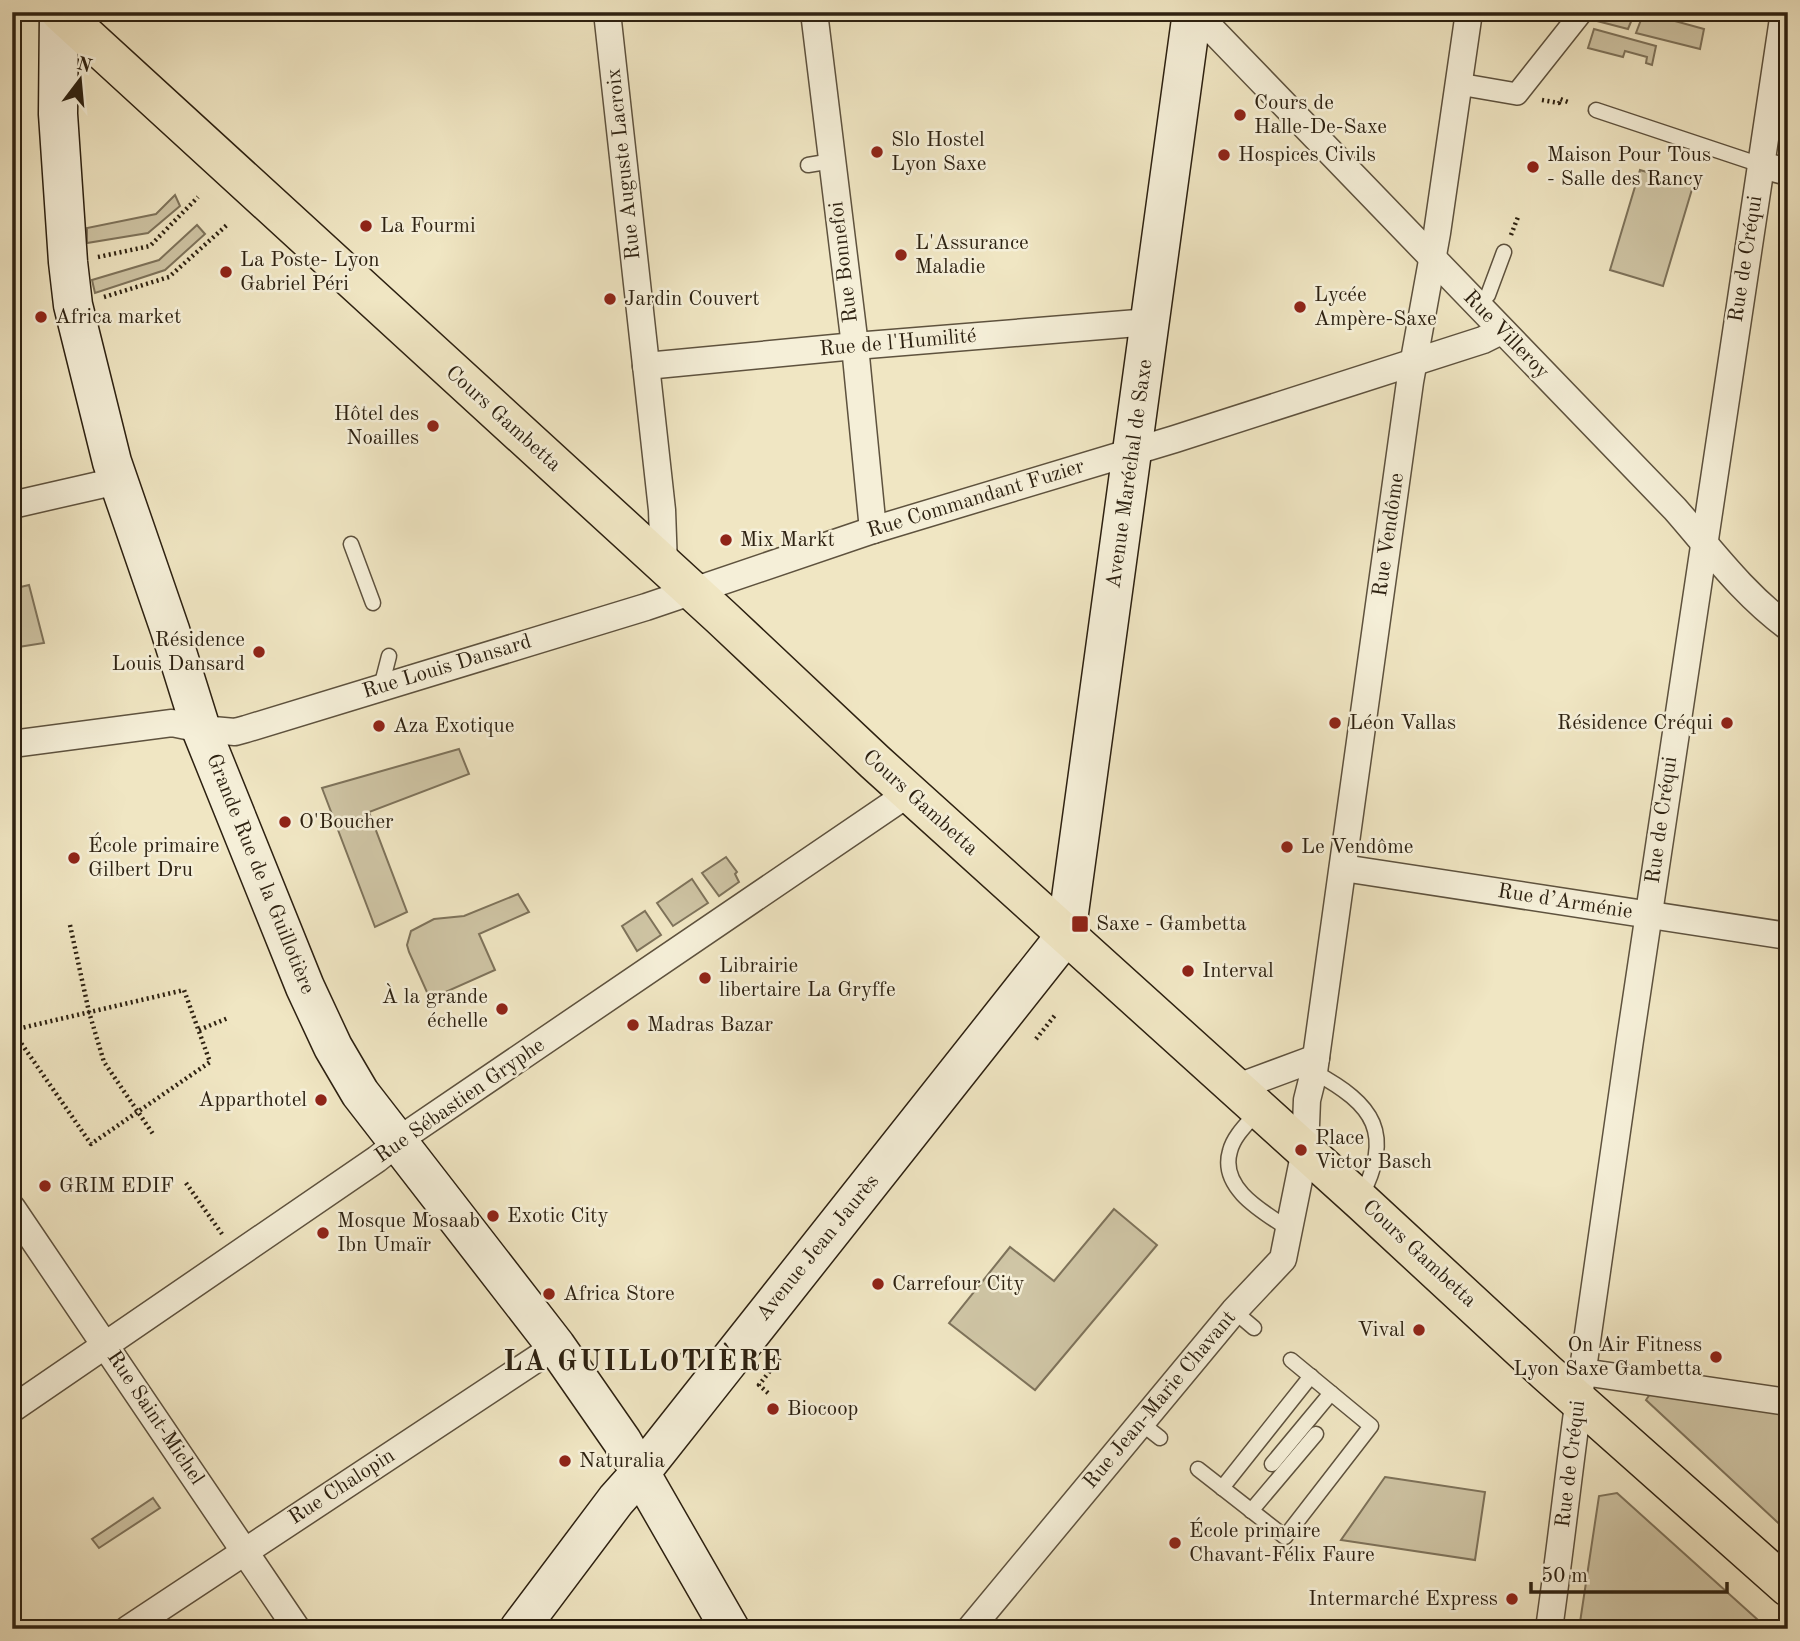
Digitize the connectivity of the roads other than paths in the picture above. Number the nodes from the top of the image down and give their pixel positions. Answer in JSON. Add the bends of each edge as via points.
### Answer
{"nodes":[{"id":1,"x":59,"y":12,"type":"edge"},
{"id":2,"x":607,"y":12,"type":"edge"},
{"id":3,"x":814,"y":12,"type":"edge"},
{"id":4,"x":1194,"y":12,"type":"edge"},
{"id":5,"x":1469,"y":12,"type":"edge"},
{"id":6,"x":1582,"y":12,"type":"edge"},
{"id":7,"x":1784,"y":12,"type":"edge"},
{"id":8,"x":1459,"y":84,"type":"junction"},
{"id":9,"x":1596,"y":110,"type":"dead end"},
{"id":10,"x":1760,"y":165,"type":"junction"},
{"id":11,"x":1788,"y":172,"type":"edge"},
{"id":12,"x":1504,"y":252,"type":"dead end"},
{"id":13,"x":1432,"y":258,"type":"junction"},
{"id":14,"x":1478,"y":306,"type":"junction"},
{"id":15,"x":1150,"y":322,"type":"junction"},
{"id":16,"x":1502,"y":331,"type":"junction"},
{"id":17,"x":855,"y":346,"type":"junction"},
{"id":18,"x":1414,"y":361,"type":"junction"},
{"id":19,"x":646,"y":366,"type":"junction"},
{"id":20,"x":1133,"y":452,"type":"junction"},
{"id":21,"x":117,"y":481,"type":"junction"},
{"id":22,"x":12,"y":505,"type":"edge"},
{"id":23,"x":873,"y":530,"type":"junction"},
{"id":24,"x":1703,"y":539,"type":"junction"},
{"id":25,"x":351,"y":544,"type":"dead end"},
{"id":26,"x":678,"y":578,"type":"junction"},
{"id":27,"x":373,"y":603,"type":"dead end"},
{"id":28,"x":1788,"y":627,"type":"edge"},
{"id":29,"x":389,"y":656,"type":"dead end"},
{"id":30,"x":381,"y":687,"type":"junction"},
{"id":31,"x":201,"y":729,"type":"junction"},
{"id":32,"x":12,"y":744,"type":"edge"},
{"id":33,"x":909,"y":793,"type":"junction"},
{"id":34,"x":1343,"y":868,"type":"junction"},
{"id":35,"x":1648,"y":915,"type":"junction"},
{"id":36,"x":1066,"y":935,"type":"junction"},
{"id":37,"x":1788,"y":936,"type":"edge"},
{"id":38,"x":1315,"y":1065,"type":"junction"},
{"id":39,"x":1247,"y":1099,"type":"junction"},
{"id":40,"x":398,"y":1143,"type":"junction"},
{"id":41,"x":1305,"y":1150,"type":"junction"},
{"id":42,"x":1360,"y":1200,"type":"junction"},
{"id":43,"x":12,"y":1208,"type":"edge"},
{"id":44,"x":1289,"y":1229,"type":"junction"},
{"id":45,"x":1234,"y":1311,"type":"junction"},
{"id":46,"x":1254,"y":1328,"type":"dead end"},
{"id":47,"x":106,"y":1345,"type":"junction"},
{"id":48,"x":556,"y":1346,"type":"junction"},
{"id":49,"x":1291,"y":1360,"type":"dead end"},
{"id":50,"x":1311,"y":1376,"type":"junction"},
{"id":51,"x":1581,"y":1386,"type":"junction"},
{"id":52,"x":1331,"y":1393,"type":"junction"},
{"id":53,"x":1788,"y":1402,"type":"edge"},
{"id":54,"x":12,"y":1409,"type":"edge"},
{"id":55,"x":1316,"y":1434,"type":"dead end"},
{"id":56,"x":1272,"y":1464,"type":"dead end"},
{"id":57,"x":1198,"y":1469,"type":"dead end"},
{"id":58,"x":641,"y":1472,"type":"junction"},
{"id":59,"x":1222,"y":1488,"type":"junction"},
{"id":60,"x":1251,"y":1511,"type":"junction"},
{"id":61,"x":244,"y":1550,"type":"junction"},
{"id":62,"x":1788,"y":1587,"type":"edge"},
{"id":63,"x":128,"y":1629,"type":"edge"},
{"id":64,"x":297,"y":1629,"type":"edge"},
{"id":65,"x":519,"y":1629,"type":"edge"},
{"id":66,"x":730,"y":1629,"type":"edge"},
{"id":67,"x":970,"y":1629,"type":"edge"},
{"id":68,"x":1549,"y":1629,"type":"edge"}],
"edges":[{"from":1,"to":21,"type":"main road","name":"Grande Rue de la Guillotière","via":[[58,111],[73,304]]},
{"from":1,"to":26,"type":"main road","name":"Cours Gambetta"},
{"from":2,"to":19,"type":"street","name":"Rue Auguste Lacroix"},
{"from":3,"to":17,"type":"street","name":"Rue Bonnefoi","via":[[820,163]]},
{"from":4,"to":13,"type":"street","name":"Rue Villeroy"},
{"from":4,"to":15,"type":"main road","name":"Avenue Maréchal de Saxe"},
{"from":5,"to":8,"type":"street","name":"Rue Vendôme"},
{"from":6,"to":8,"type":"street","via":[[1517,94]]},
{"from":7,"to":10,"type":"street","name":"Rue de Créqui"},
{"from":8,"to":13,"type":"street","name":"Rue Vendôme"},
{"from":9,"to":10,"type":"lane"},
{"from":10,"to":11,"type":"street"},
{"from":10,"to":24,"type":"street","name":"Rue de Créqui"},
{"from":12,"to":14,"type":"lane","via":[[1488,295]]},
{"from":13,"to":14,"type":"street","name":"Rue Villeroy"},
{"from":13,"to":18,"type":"street","name":"Rue Vendôme"},
{"from":14,"to":16,"type":"street","name":"Rue Villeroy"},
{"from":15,"to":17,"type":"street","name":"Rue de l'Humilité"},
{"from":15,"to":20,"type":"main road","name":"Avenue Maréchal de Saxe"},
{"from":16,"to":18,"type":"street","name":"Rue Commandant Fuzier"},
{"from":16,"to":24,"type":"street","name":"Rue Villeroy"},
{"from":17,"to":19,"type":"street","name":"Rue de l'Humilité"},
{"from":17,"to":23,"type":"street","name":"Rue Bonnefoi"},
{"from":18,"to":20,"type":"street","name":"Rue Commandant Fuzier"},
{"from":18,"to":34,"type":"street","name":"Rue Vendôme"},
{"from":19,"to":26,"type":"street","name":"Rue Auguste Lacroix","via":[[662,510]]},
{"from":20,"to":23,"type":"street","name":"Rue Commandant Fuzier"},
{"from":20,"to":36,"type":"main road","name":"Avenue Maréchal de Saxe"},
{"from":21,"to":22,"type":"street"},
{"from":21,"to":31,"type":"main road","name":"Grande Rue de la Guillotière"},
{"from":23,"to":26,"type":"street","name":"Rue Commandant Fuzier"},
{"from":24,"to":28,"type":"street","name":"Rue Villeroy","via":[[1754,600]]},
{"from":24,"to":35,"type":"street","name":"Rue de Créqui"},
{"from":25,"to":27,"type":"lane"},
{"from":26,"to":30,"type":"street","name":"Rue Louis Dansard","via":[[646,607]]},
{"from":26,"to":33,"type":"main road","name":"Cours Gambetta"},
{"from":29,"to":30,"type":"lane"},
{"from":30,"to":31,"type":"street","name":"Rue Louis Dansard","via":[[235,732]]},
{"from":31,"to":32,"type":"street","name":"Rue Louis Dansard","via":[[172,723]]},
{"from":31,"to":40,"type":"main road","name":"Grande Rue de la Guillotière","via":[[333,1047]]},
{"from":33,"to":36,"type":"main road","name":"Cours Gambetta"},
{"from":33,"to":40,"type":"street","name":"Rue Sébastien Gryphe"},
{"from":34,"to":35,"type":"street","name":"Rue d’Arménie"},
{"from":34,"to":38,"type":"street","name":"Rue Vendôme"},
{"from":35,"to":37,"type":"street","name":"Rue d’Arménie"},
{"from":35,"to":51,"type":"street","name":"Rue de Créqui"},
{"from":36,"to":39,"type":"main road","name":"Cours Gambetta"},
{"from":36,"to":58,"type":"main road","name":"Avenue Jean Jaurès"},
{"from":38,"to":39,"type":"street"},
{"from":38,"to":41,"type":"street","name":"Rue Vendôme","via":[[1307,1100]]},
{"from":38,"to":42,"type":"lane","via":[[1361,1103],[1377,1136],[1372,1176]]},
{"from":39,"to":41,"type":"main road","name":"Cours Gambetta"},
{"from":39,"to":44,"type":"lane","via":[[1228,1166],[1246,1199]]},
{"from":40,"to":47,"type":"street","name":"Rue Sébastien Gryphe"},
{"from":40,"to":48,"type":"main road","name":"Grande Rue de la Guillotière"},
{"from":41,"to":42,"type":"main road","name":"Cours Gambetta"},
{"from":41,"to":44,"type":"street","name":"Rue Jean-Marie Chavant"},
{"from":42,"to":51,"type":"main road","name":"Cours Gambetta"},
{"from":43,"to":47,"type":"street","name":"Rue Saint-Michel"},
{"from":44,"to":45,"type":"street","name":"Rue Jean-Marie Chavant","via":[[1283,1259]]},
{"from":45,"to":46,"type":"lane"},
{"from":45,"to":67,"type":"street","name":"Rue Jean-Marie Chavant","via":[[1151,1431]]},
{"from":47,"to":54,"type":"street","name":"Rue Sébastien Gryphe"},
{"from":47,"to":61,"type":"street","name":"Rue Saint-Michel"},
{"from":48,"to":58,"type":"main road","name":"Grande Rue de la Guillotière"},
{"from":48,"to":61,"type":"street","name":"Rue Chalopin"},
{"from":49,"to":50,"type":"lane"},
{"from":50,"to":52,"type":"lane"},
{"from":50,"to":59,"type":"lane"},
{"from":51,"to":53,"type":"street"},
{"from":51,"to":62,"type":"main road","name":"Cours Gambetta"},
{"from":51,"to":68,"type":"street","name":"Rue de Créqui"},
{"from":52,"to":56,"type":"lane"},
{"from":52,"to":60,"type":"lane","via":[[1371,1426],[1285,1537]]},
{"from":55,"to":60,"type":"lane"},
{"from":57,"to":59,"type":"lane"},
{"from":58,"to":65,"type":"main road","name":"Avenue Jean Jaurès"},
{"from":58,"to":66,"type":"main road","name":"Grande Rue de la Guillotière"},
{"from":59,"to":60,"type":"lane"},
{"from":61,"to":63,"type":"street","name":"Rue Chalopin"},
{"from":61,"to":64,"type":"street","name":"Rue Saint-Michel"}]}
